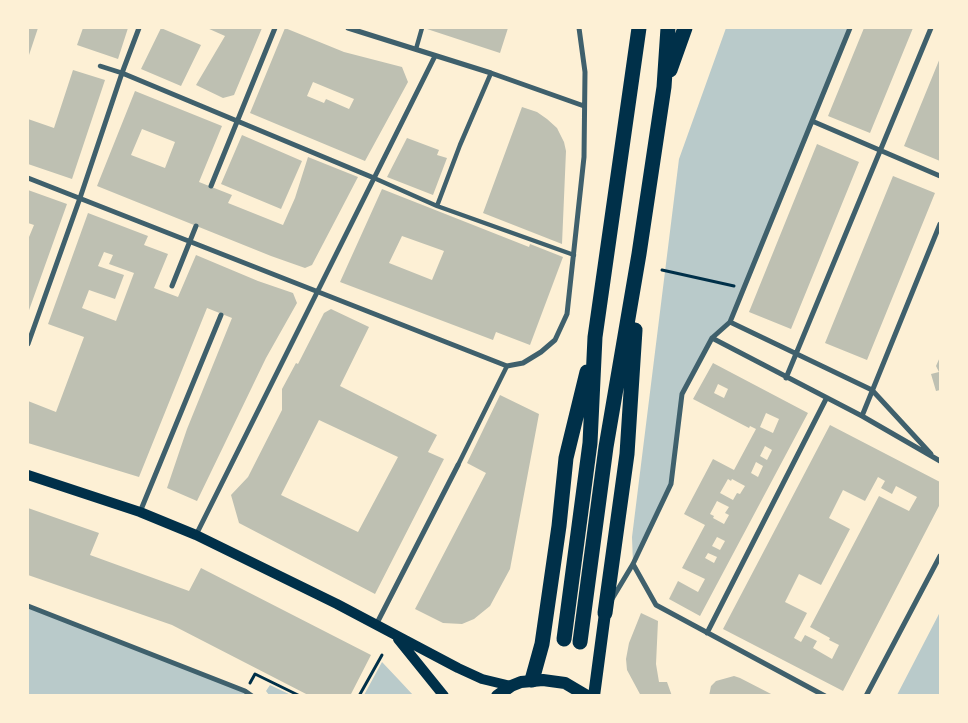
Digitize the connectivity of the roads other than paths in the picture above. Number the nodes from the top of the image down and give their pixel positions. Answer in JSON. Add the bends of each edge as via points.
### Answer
{"nodes":[{"id":1,"x":139,"y":28,"type":"edge"},
{"id":2,"x":275,"y":28,"type":"edge"},
{"id":3,"x":348,"y":28,"type":"edge"},
{"id":4,"x":422,"y":28,"type":"edge"},
{"id":5,"x":579,"y":28,"type":"edge"},
{"id":6,"x":639,"y":28,"type":"edge"},
{"id":7,"x":668,"y":28,"type":"edge"},
{"id":8,"x":685,"y":28,"type":"edge"},
{"id":9,"x":850,"y":28,"type":"edge"},
{"id":10,"x":931,"y":28,"type":"edge"},
{"id":11,"x":416,"y":49,"type":"junction"},
{"id":12,"x":435,"y":56,"type":"junction"},
{"id":13,"x":100,"y":66,"type":"dead end"},
{"id":14,"x":122,"y":73,"type":"junction"},
{"id":15,"x":491,"y":73,"type":"junction"},
{"id":16,"x":664,"y":88,"type":"junction"},
{"id":17,"x":584,"y":106,"type":"junction"},
{"id":18,"x":812,"y":120,"type":"junction"},
{"id":19,"x":237,"y":122,"type":"junction"},
{"id":20,"x":880,"y":150,"type":"junction"},
{"id":21,"x":940,"y":176,"type":"edge"},
{"id":22,"x":28,"y":178,"type":"edge"},
{"id":23,"x":374,"y":178,"type":"junction"},
{"id":24,"x":211,"y":186,"type":"dead end"},
{"id":25,"x":80,"y":198,"type":"junction"},
{"id":26,"x":437,"y":206,"type":"junction"},
{"id":27,"x":940,"y":224,"type":"edge"},
{"id":28,"x":196,"y":226,"type":"dead end"},
{"id":29,"x":190,"y":241,"type":"junction"},
{"id":30,"x":639,"y":254,"type":"junction"},
{"id":31,"x":574,"y":255,"type":"junction"},
{"id":32,"x":172,"y":286,"type":"dead end"},
{"id":33,"x":317,"y":291,"type":"junction"},
{"id":34,"x":221,"y":315,"type":"dead end"},
{"id":35,"x":730,"y":322,"type":"junction"},
{"id":36,"x":595,"y":337,"type":"junction"},
{"id":37,"x":712,"y":338,"type":"junction"},
{"id":38,"x":28,"y":344,"type":"edge"},
{"id":39,"x":796,"y":353,"type":"junction"},
{"id":40,"x":507,"y":366,"type":"junction"},
{"id":41,"x":786,"y":378,"type":"junction"},
{"id":42,"x":872,"y":390,"type":"junction"},
{"id":43,"x":826,"y":399,"type":"junction"},
{"id":44,"x":862,"y":416,"type":"junction"},
{"id":45,"x":934,"y":458,"type":"junction"},
{"id":46,"x":940,"y":461,"type":"edge"},
{"id":47,"x":458,"y":465,"type":"joint"},
{"id":48,"x":28,"y":475,"type":"edge"},
{"id":49,"x":140,"y":512,"type":"junction"},
{"id":50,"x":196,"y":534,"type":"junction"},
{"id":51,"x":940,"y":556,"type":"edge"},
{"id":52,"x":633,"y":564,"type":"junction"},
{"id":53,"x":28,"y":606,"type":"edge"},
{"id":54,"x":605,"y":612,"type":"junction"},
{"id":55,"x":376,"y":625,"type":"junction"},
{"id":56,"x":707,"y":633,"type":"junction"},
{"id":57,"x":394,"y":635,"type":"junction"},
{"id":58,"x":564,"y":639,"type":"dead end"},
{"id":59,"x":580,"y":642,"type":"dead end"},
{"id":60,"x":532,"y":680,"type":"junction"},
{"id":61,"x":511,"y":686,"type":"junction"},
{"id":62,"x":867,"y":695,"type":"edge"},
{"id":63,"x":252,"y":696,"type":"edge"},
{"id":64,"x":444,"y":696,"type":"edge"},
{"id":65,"x":497,"y":696,"type":"edge"},
{"id":66,"x":587,"y":696,"type":"edge"},
{"id":67,"x":594,"y":696,"type":"edge"},
{"id":68,"x":825,"y":696,"type":"edge"}],
"edges":[{"from":1,"to":14,"type":"street"},
{"from":2,"to":19,"type":"street"},
{"from":3,"to":11,"type":"street"},
{"from":4,"to":11,"type":"street"},
{"from":5,"to":17,"type":"street","via":[[585,72]]},
{"from":6,"to":36,"type":"highway"},
{"from":7,"to":16,"type":"highway"},
{"from":8,"to":16,"type":"highway"},
{"from":9,"to":18,"type":"street"},
{"from":10,"to":20,"type":"street"},
{"from":11,"to":12,"type":"street"},
{"from":12,"to":15,"type":"street"},
{"from":12,"to":23,"type":"street"},
{"from":13,"to":14,"type":"street"},
{"from":14,"to":19,"type":"street"},
{"from":14,"to":25,"type":"street"},
{"from":15,"to":17,"type":"street"},
{"from":15,"to":26,"type":"street"},
{"from":16,"to":30,"type":"highway"},
{"from":17,"to":31,"type":"street","via":[[584,157]]},
{"from":18,"to":20,"type":"street"},
{"from":18,"to":35,"type":"street"},
{"from":19,"to":23,"type":"street"},
{"from":19,"to":24,"type":"street"},
{"from":20,"to":21,"type":"street"},
{"from":20,"to":39,"type":"street"},
{"from":22,"to":25,"type":"street"},
{"from":23,"to":26,"type":"street"},
{"from":23,"to":33,"type":"street"},
{"from":25,"to":29,"type":"street"},
{"from":25,"to":38,"type":"street"},
{"from":26,"to":31,"type":"street"},
{"from":27,"to":42,"type":"street"},
{"from":28,"to":29,"type":"street"},
{"from":29,"to":32,"type":"street"},
{"from":29,"to":33,"type":"street"},
{"from":30,"to":54,"type":"highway","via":[[627,454]]},
{"from":30,"to":59,"type":"highway","via":[[606,447]]},
{"from":31,"to":40,"type":"street","via":[[567,314],[555,340],[523,363]]},
{"from":33,"to":40,"type":"street"},
{"from":33,"to":50,"type":"street"},
{"from":34,"to":49,"type":"street"},
{"from":35,"to":37,"type":"street"},
{"from":35,"to":39,"type":"street"},
{"from":36,"to":58,"type":"highway","via":[[590,443]]},
{"from":36,"to":60,"type":"highway","via":[[566,458],[543,634]]},
{"from":37,"to":41,"type":"street"},
{"from":37,"to":52,"type":"street","via":[[682,394],[672,484]]},
{"from":39,"to":41,"type":"street"},
{"from":39,"to":42,"type":"street"},
{"from":40,"to":47,"type":"street"},
{"from":41,"to":43,"type":"street"},
{"from":42,"to":44,"type":"street"},
{"from":42,"to":45,"type":"street"},
{"from":43,"to":44,"type":"street"},
{"from":43,"to":56,"type":"street"},
{"from":44,"to":45,"type":"street"},
{"from":45,"to":46,"type":"street"},
{"from":47,"to":55,"type":"street"},
{"from":48,"to":49,"type":"main road"},
{"from":49,"to":50,"type":"main road"},
{"from":50,"to":55,"type":"main road"},
{"from":51,"to":62,"type":"street"},
{"from":52,"to":54,"type":"street"},
{"from":52,"to":56,"type":"street","via":[[656,605]]},
{"from":53,"to":63,"type":"street"},
{"from":54,"to":67,"type":"main road"},
{"from":55,"to":57,"type":"main road"},
{"from":56,"to":68,"type":"street"},
{"from":57,"to":61,"type":"main road","via":[[482,679]]},
{"from":57,"to":64,"type":"main road"},
{"from":60,"to":61,"type":"main road"},
{"from":60,"to":66,"type":"main road","via":[[565,683]]},
{"from":61,"to":65,"type":"main road"}]}
